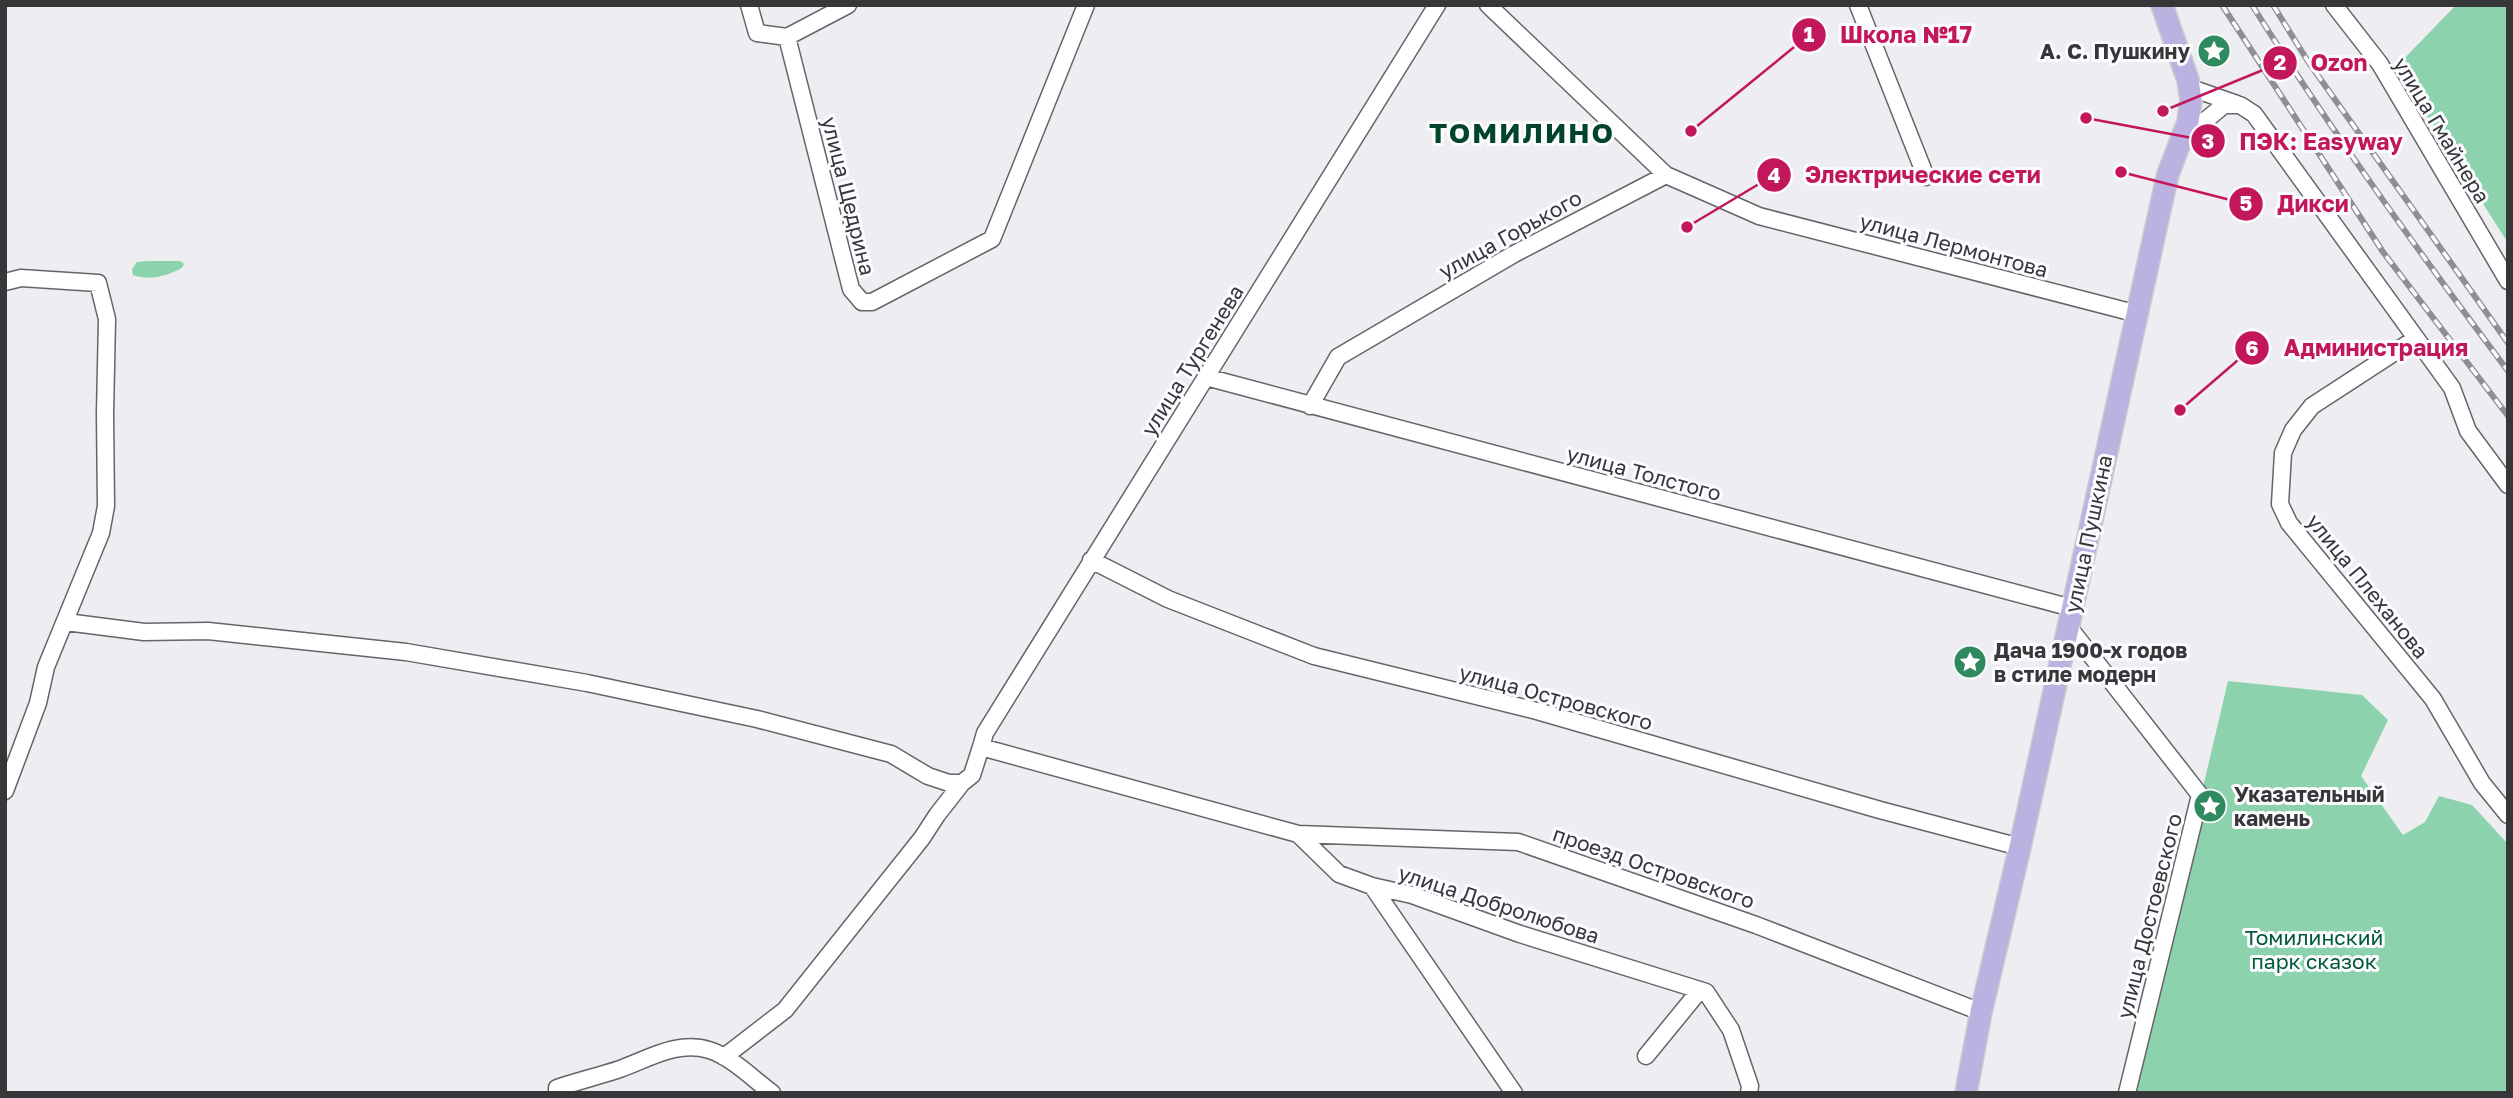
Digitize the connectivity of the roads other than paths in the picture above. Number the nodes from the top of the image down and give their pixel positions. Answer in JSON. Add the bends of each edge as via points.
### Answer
{"nodes":[{"id":1,"x":749,"y":5,"type":"edge"},
{"id":2,"x":848,"y":5,"type":"edge"},
{"id":3,"x":1086,"y":5,"type":"edge"},
{"id":4,"x":1437,"y":5,"type":"edge"},
{"id":5,"x":1488,"y":5,"type":"edge"},
{"id":6,"x":1858,"y":5,"type":"edge"},
{"id":7,"x":2162,"y":5,"type":"edge"},
{"id":8,"x":2334,"y":5,"type":"edge"},
{"id":9,"x":787,"y":37,"type":"junction"},
{"id":10,"x":2191,"y":88,"type":"junction"},
{"id":11,"x":2240,"y":105,"type":"junction"},
{"id":12,"x":2180,"y":141,"type":"junction"},
{"id":13,"x":1665,"y":175,"type":"junction"},
{"id":14,"x":1926,"y":177,"type":"dead end"},
{"id":15,"x":2508,"y":281,"type":"edge"},
{"id":16,"x":5,"y":282,"type":"edge"},
{"id":17,"x":2138,"y":314,"type":"junction"},
{"id":18,"x":2416,"y":339,"type":"junction"},
{"id":19,"x":1206,"y":377,"type":"junction"},
{"id":20,"x":1310,"y":406,"type":"junction"},
{"id":21,"x":2508,"y":485,"type":"edge"},
{"id":22,"x":1091,"y":560,"type":"junction"},
{"id":23,"x":2070,"y":617,"type":"junction"},
{"id":24,"x":65,"y":622,"type":"junction"},
{"id":25,"x":982,"y":743,"type":"junction"},
{"id":26,"x":962,"y":783,"type":"junction"},
{"id":27,"x":5,"y":791,"type":"edge"},
{"id":28,"x":2508,"y":815,"type":"edge"},
{"id":29,"x":1298,"y":834,"type":"junction"},
{"id":30,"x":2020,"y":846,"type":"junction"},
{"id":31,"x":1372,"y":886,"type":"junction"},
{"id":32,"x":1700,"y":990,"type":"junction"},
{"id":33,"x":1981,"y":1012,"type":"junction"},
{"id":34,"x":1646,"y":1056,"type":"dead end"},
{"id":35,"x":724,"y":1057,"type":"junction"},
{"id":36,"x":557,"y":1090,"type":"edge"},
{"id":37,"x":772,"y":1093,"type":"edge"},
{"id":38,"x":1514,"y":1093,"type":"edge"},
{"id":39,"x":1749,"y":1093,"type":"edge"},
{"id":40,"x":1966,"y":1093,"type":"edge"},
{"id":41,"x":2127,"y":1093,"type":"edge"}],
"edges":[{"from":1,"to":9,"type":"street","via":[[757,33]]},
{"from":2,"to":9,"type":"street"},
{"from":3,"to":9,"type":"street","name":"улица Щедрина","via":[[992,239],[872,302],[862,302],[851,289]]},
{"from":4,"to":19,"type":"street","name":"улица Тургенева"},
{"from":5,"to":13,"type":"street"},
{"from":6,"to":14,"type":"street"},
{"from":7,"to":10,"type":"main road"},
{"from":8,"to":15,"type":"street","name":"улица Гмайнера","via":[[2379,64]]},
{"from":10,"to":11,"type":"street"},
{"from":10,"to":12,"type":"main road","name":"улица Пушкина","via":[[2191,112]]},
{"from":11,"to":12,"type":"street","via":[[2224,105]]},
{"from":11,"to":18,"type":"street","via":[[2254,114]]},
{"from":12,"to":17,"type":"main road","name":"улица Пушкина","via":[[2168,174]]},
{"from":13,"to":17,"type":"street","name":"улица Лермонтова","via":[[1759,216]]},
{"from":13,"to":20,"type":"street","name":"улица Горького","via":[[1514,254],[1338,357]]},
{"from":16,"to":24,"type":"street","via":[[21,278],[98,283],[107,319],[106,506],[101,533]]},
{"from":17,"to":23,"type":"main road","name":"улица Пушкина"},
{"from":18,"to":21,"type":"street","via":[[2452,388],[2468,431]]},
{"from":18,"to":28,"type":"street","name":"улица Плеханова","via":[[2312,406],[2293,430],[2283,453],[2280,504],[2289,523],[2433,699],[2482,783]]},
{"from":19,"to":20,"type":"street","name":"улица Толстого"},
{"from":19,"to":22,"type":"street","name":"улица Тургенева"},
{"from":20,"to":23,"type":"street","name":"улица Толстого"},
{"from":22,"to":25,"type":"street","name":"улица Тургенева"},
{"from":22,"to":30,"type":"street","name":"улица Островского","via":[[1168,599],[1314,656],[1537,711]]},
{"from":23,"to":30,"type":"main road","name":"улица Пушкина"},
{"from":23,"to":41,"type":"street","name":"улица Достоевского","via":[[2200,795]]},
{"from":24,"to":26,"type":"street","via":[[379,649],[548,676],[757,719],[891,754],[928,776]]},
{"from":24,"to":27,"type":"street"},
{"from":25,"to":26,"type":"street","name":"улица Тургенева","via":[[972,775]]},
{"from":25,"to":29,"type":"street","name":"проезд Островского"},
{"from":26,"to":35,"type":"street","name":"улица Тургенева","via":[[785,1010]]},
{"from":29,"to":31,"type":"street","via":[[1339,874]]},
{"from":29,"to":33,"type":"street","name":"проезд Островского","via":[[1518,842],[1756,925]]},
{"from":30,"to":33,"type":"main road","name":"улица Пушкина"},
{"from":31,"to":32,"type":"street","name":"улица Добролюбова","via":[[1412,895]]},
{"from":31,"to":38,"type":"street","name":"улица Добролюбова"},
{"from":32,"to":34,"type":"street"},
{"from":32,"to":39,"type":"street","via":[[1706,992],[1731,1030]]},
{"from":33,"to":40,"type":"main road","name":"улица Пушкина"},
{"from":35,"to":36,"type":"street","via":[[696,1047],[670,1049]]},
{"from":35,"to":37,"type":"street"}]}
